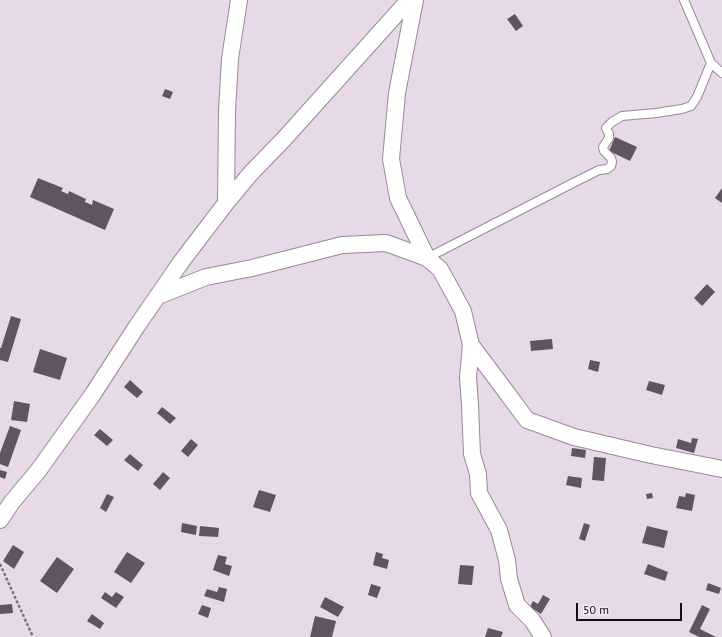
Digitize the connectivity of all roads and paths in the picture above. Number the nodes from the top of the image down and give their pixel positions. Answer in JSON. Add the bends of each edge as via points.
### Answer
{"nodes":[{"id":1,"x":240,"y":0,"type":"edge"},
{"id":2,"x":409,"y":0,"type":"edge"},
{"id":3,"x":415,"y":0,"type":"edge"},
{"id":4,"x":684,"y":0,"type":"edge"},
{"id":5,"x":711,"y":63,"type":"junction"},
{"id":6,"x":722,"y":73,"type":"edge"},
{"id":7,"x":226,"y":203,"type":"junction"},
{"id":8,"x":427,"y":258,"type":"junction"},
{"id":9,"x":158,"y":296,"type":"junction"},
{"id":10,"x":471,"y":345,"type":"junction"},
{"id":11,"x":722,"y":468,"type":"edge"},
{"id":12,"x":0,"y":520,"type":"edge"},
{"id":13,"x":0,"y":564,"type":"edge"},
{"id":14,"x":33,"y":637,"type":"edge"},
{"id":15,"x":543,"y":637,"type":"edge"}],
"edges":[{"from":1,"to":7,"type":"street","via":[[230,58]]},
{"from":2,"to":7,"type":"street"},
{"from":3,"to":8,"type":"street","via":[[397,93],[391,159],[398,198]]},
{"from":4,"to":5,"type":"lane"},
{"from":5,"to":6,"type":"lane"},
{"from":5,"to":8,"type":"lane","via":[[691,106],[622,116],[606,128],[609,138],[603,147],[612,162],[607,169],[573,182]]},
{"from":7,"to":9,"type":"street"},
{"from":8,"to":9,"type":"street","via":[[386,243],[342,245],[206,277]]},
{"from":8,"to":10,"type":"street","via":[[440,269],[463,311]]},
{"from":9,"to":12,"type":"street","via":[[93,394]]},
{"from":10,"to":11,"type":"street","via":[[527,420],[574,437]]},
{"from":10,"to":15,"type":"street","via":[[468,377],[472,454],[478,474],[479,493],[499,530],[517,605],[532,620]]},
{"from":13,"to":14,"type":"path"}]}
